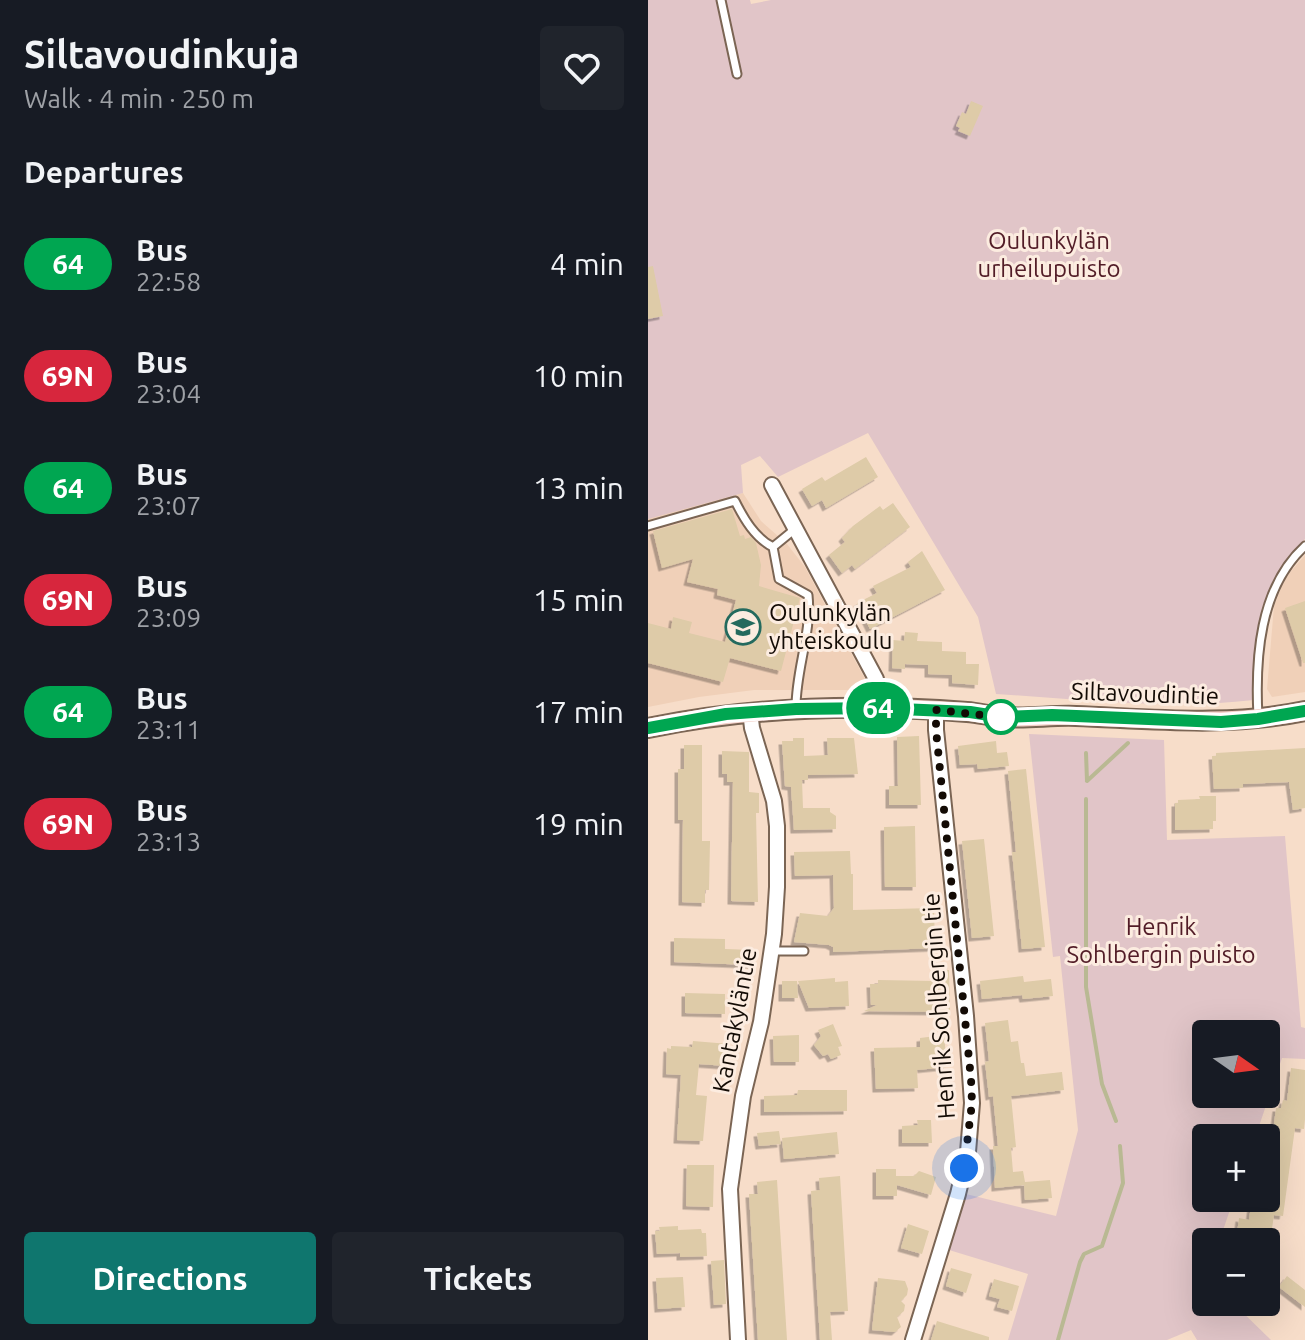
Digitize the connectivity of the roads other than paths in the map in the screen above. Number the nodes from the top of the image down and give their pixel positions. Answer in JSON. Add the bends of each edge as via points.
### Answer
{"nodes":[{"id":1,"x":721,"y":0,"type":"edge"},
{"id":2,"x":737,"y":74,"type":"dead end"},
{"id":3,"x":772,"y":485,"type":"dead end"},
{"id":4,"x":648,"y":526,"type":"edge"},
{"id":5,"x":795,"y":529,"type":"junction"},
{"id":6,"x":1305,"y":546,"type":"edge"},
{"id":7,"x":773,"y":547,"type":"junction"},
{"id":8,"x":877,"y":708,"type":"junction"},
{"id":9,"x":796,"y":709,"type":"junction"},
{"id":10,"x":936,"y":710,"type":"junction"},
{"id":11,"x":750,"y":711,"type":"junction"},
{"id":12,"x":1305,"y":711,"type":"edge"},
{"id":13,"x":1258,"y":719,"type":"junction"},
{"id":14,"x":648,"y":728,"type":"edge"},
{"id":15,"x":772,"y":951,"type":"junction"},
{"id":16,"x":804,"y":951,"type":"dead end"},
{"id":17,"x":738,"y":1340,"type":"edge"},
{"id":18,"x":913,"y":1340,"type":"edge"}],
"edges":[{"from":1,"to":2,"type":"lane"},
{"from":3,"to":5,"type":"street"},
{"from":4,"to":7,"type":"lane","via":[[735,501],[763,542]]},
{"from":5,"to":7,"type":"lane"},
{"from":5,"to":8,"type":"street","via":[[876,679]]},
{"from":6,"to":13,"type":"lane","via":[[1277,582],[1266,612],[1256,692]]},
{"from":7,"to":9,"type":"lane","via":[[779,579],[808,595],[810,617]]},
{"from":8,"to":9,"type":"main road","name":"Siltavoudintie"},
{"from":8,"to":10,"type":"main road","name":"Siltavoudintie"},
{"from":9,"to":11,"type":"main road","name":"Siltavoudintie"},
{"from":10,"to":13,"type":"main road","name":"Siltavoudintie","via":[[1002,717]]},
{"from":10,"to":18,"type":"street","name":"Henrik Sohlbergin tie","via":[[972,1103],[958,1194]]},
{"from":11,"to":14,"type":"main road","name":"Siltavoudintie"},
{"from":11,"to":15,"type":"street","name":"Kantakyläntie","via":[[771,782],[777,826]]},
{"from":12,"to":13,"type":"main road","name":"Siltavoudintie"},
{"from":15,"to":16,"type":"lane"},
{"from":15,"to":17,"type":"street","name":"Kantakyläntie","via":[[730,1189]]}]}
